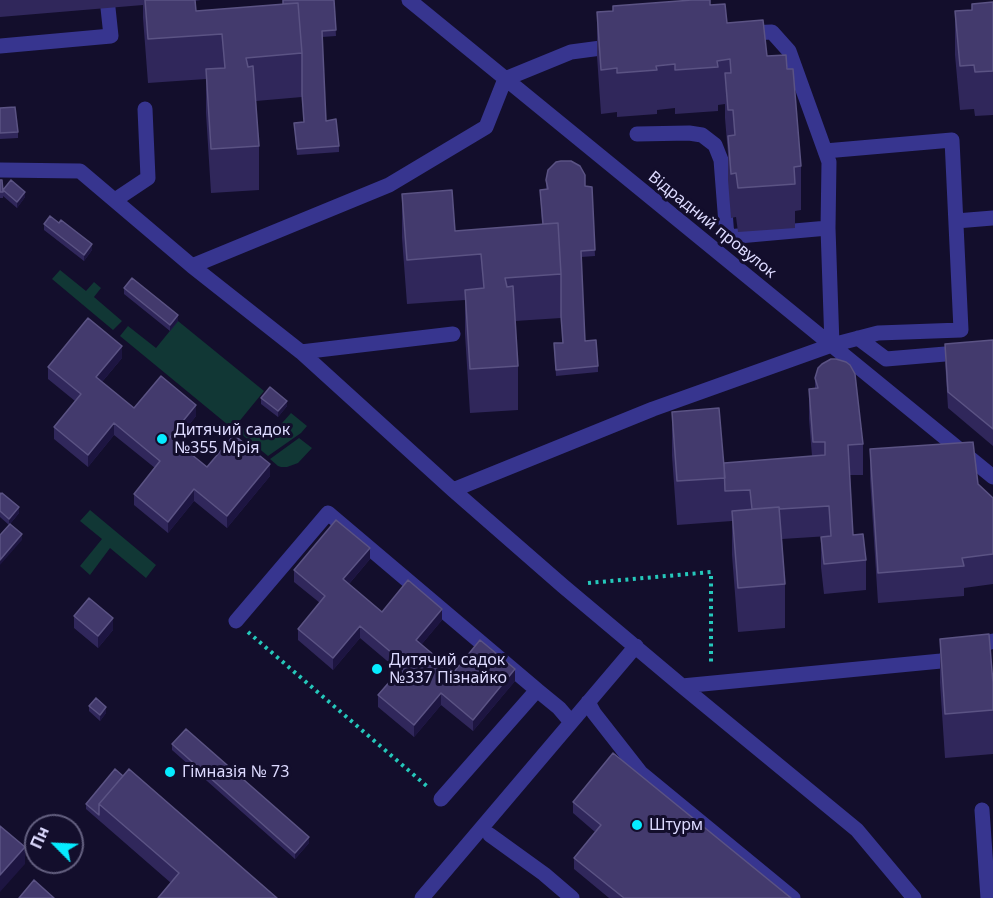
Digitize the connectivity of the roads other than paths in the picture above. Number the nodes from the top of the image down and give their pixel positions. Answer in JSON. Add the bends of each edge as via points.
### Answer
{"nodes":[{"id":1,"x":409,"y":0,"type":"edge"},
{"id":2,"x":108,"y":8,"type":"dead end"},
{"id":3,"x":726,"y":34,"type":"edge"},
{"id":4,"x":626,"y":45,"type":"edge"},
{"id":5,"x":0,"y":46,"type":"edge"},
{"id":6,"x":505,"y":79,"type":"junction"},
{"id":7,"x":146,"y":109,"type":"dead end"},
{"id":8,"x":637,"y":134,"type":"dead end"},
{"id":9,"x":825,"y":151,"type":"junction"},
{"id":10,"x":0,"y":170,"type":"edge"},
{"id":11,"x":115,"y":200,"type":"junction"},
{"id":12,"x":993,"y":218,"type":"edge"},
{"id":13,"x":956,"y":221,"type":"junction"},
{"id":14,"x":828,"y":228,"type":"junction"},
{"id":15,"x":192,"y":266,"type":"junction"},
{"id":16,"x":453,"y":334,"type":"dead end"},
{"id":17,"x":858,"y":338,"type":"junction"},
{"id":18,"x":832,"y":345,"type":"junction"},
{"id":19,"x":993,"y":350,"type":"edge"},
{"id":20,"x":302,"y":352,"type":"junction"},
{"id":21,"x":993,"y":477,"type":"edge"},
{"id":22,"x":453,"y":490,"type":"junction"},
{"id":23,"x":236,"y":621,"type":"road end"},
{"id":24,"x":993,"y":641,"type":"edge"},
{"id":25,"x":636,"y":646,"type":"junction"},
{"id":26,"x":682,"y":686,"type":"junction"},
{"id":27,"x":537,"y":690,"type":"junction"},
{"id":28,"x":588,"y":702,"type":"junction"},
{"id":29,"x":571,"y":722,"type":"junction"},
{"id":30,"x":441,"y":799,"type":"road end"},
{"id":31,"x":982,"y":810,"type":"dead end"},
{"id":32,"x":490,"y":835,"type":"dead end"},
{"id":33,"x":422,"y":898,"type":"edge"},
{"id":34,"x":572,"y":898,"type":"edge"},
{"id":35,"x":793,"y":898,"type":"edge"},
{"id":36,"x":914,"y":898,"type":"edge"},
{"id":37,"x":988,"y":898,"type":"edge"}],
"edges":[{"from":1,"to":6,"type":"street","name":"Відрадний провулок"},
{"from":2,"to":5,"type":"street","via":[[111,36]]},
{"from":3,"to":9,"type":"street","via":[[772,32],[789,51]]},
{"from":4,"to":6,"type":"street","via":[[571,52]]},
{"from":6,"to":15,"type":"street","via":[[486,127],[389,185]]},
{"from":6,"to":18,"type":"street","name":"Відрадний провулок"},
{"from":7,"to":11,"type":"street","via":[[148,178]]},
{"from":8,"to":14,"type":"street","via":[[689,133],[702,135],[715,145],[721,160],[727,237]]},
{"from":9,"to":13,"type":"street","via":[[952,140]]},
{"from":9,"to":14,"type":"street","via":[[829,162]]},
{"from":10,"to":11,"type":"street","via":[[80,171]]},
{"from":11,"to":15,"type":"street"},
{"from":12,"to":13,"type":"street"},
{"from":13,"to":17,"type":"street","via":[[961,330],[878,333]]},
{"from":14,"to":18,"type":"street"},
{"from":15,"to":20,"type":"street"},
{"from":16,"to":20,"type":"street"},
{"from":17,"to":18,"type":"street"},
{"from":17,"to":19,"type":"street","via":[[886,359]]},
{"from":18,"to":21,"type":"street","name":"Відрадний провулок"},
{"from":18,"to":22,"type":"street","via":[[653,409]]},
{"from":20,"to":22,"type":"street"},
{"from":22,"to":25,"type":"street"},
{"from":23,"to":27,"type":"street","via":[[328,513]]},
{"from":24,"to":26,"type":"street","via":[[941,661]]},
{"from":25,"to":26,"type":"street"},
{"from":25,"to":28,"type":"street"},
{"from":26,"to":36,"type":"street","via":[[857,830]]},
{"from":27,"to":29,"type":"street"},
{"from":27,"to":30,"type":"street"},
{"from":28,"to":29,"type":"street"},
{"from":28,"to":35,"type":"street","via":[[641,773]]},
{"from":29,"to":33,"type":"street"},
{"from":31,"to":37,"type":"street"},
{"from":32,"to":34,"type":"street"}]}
